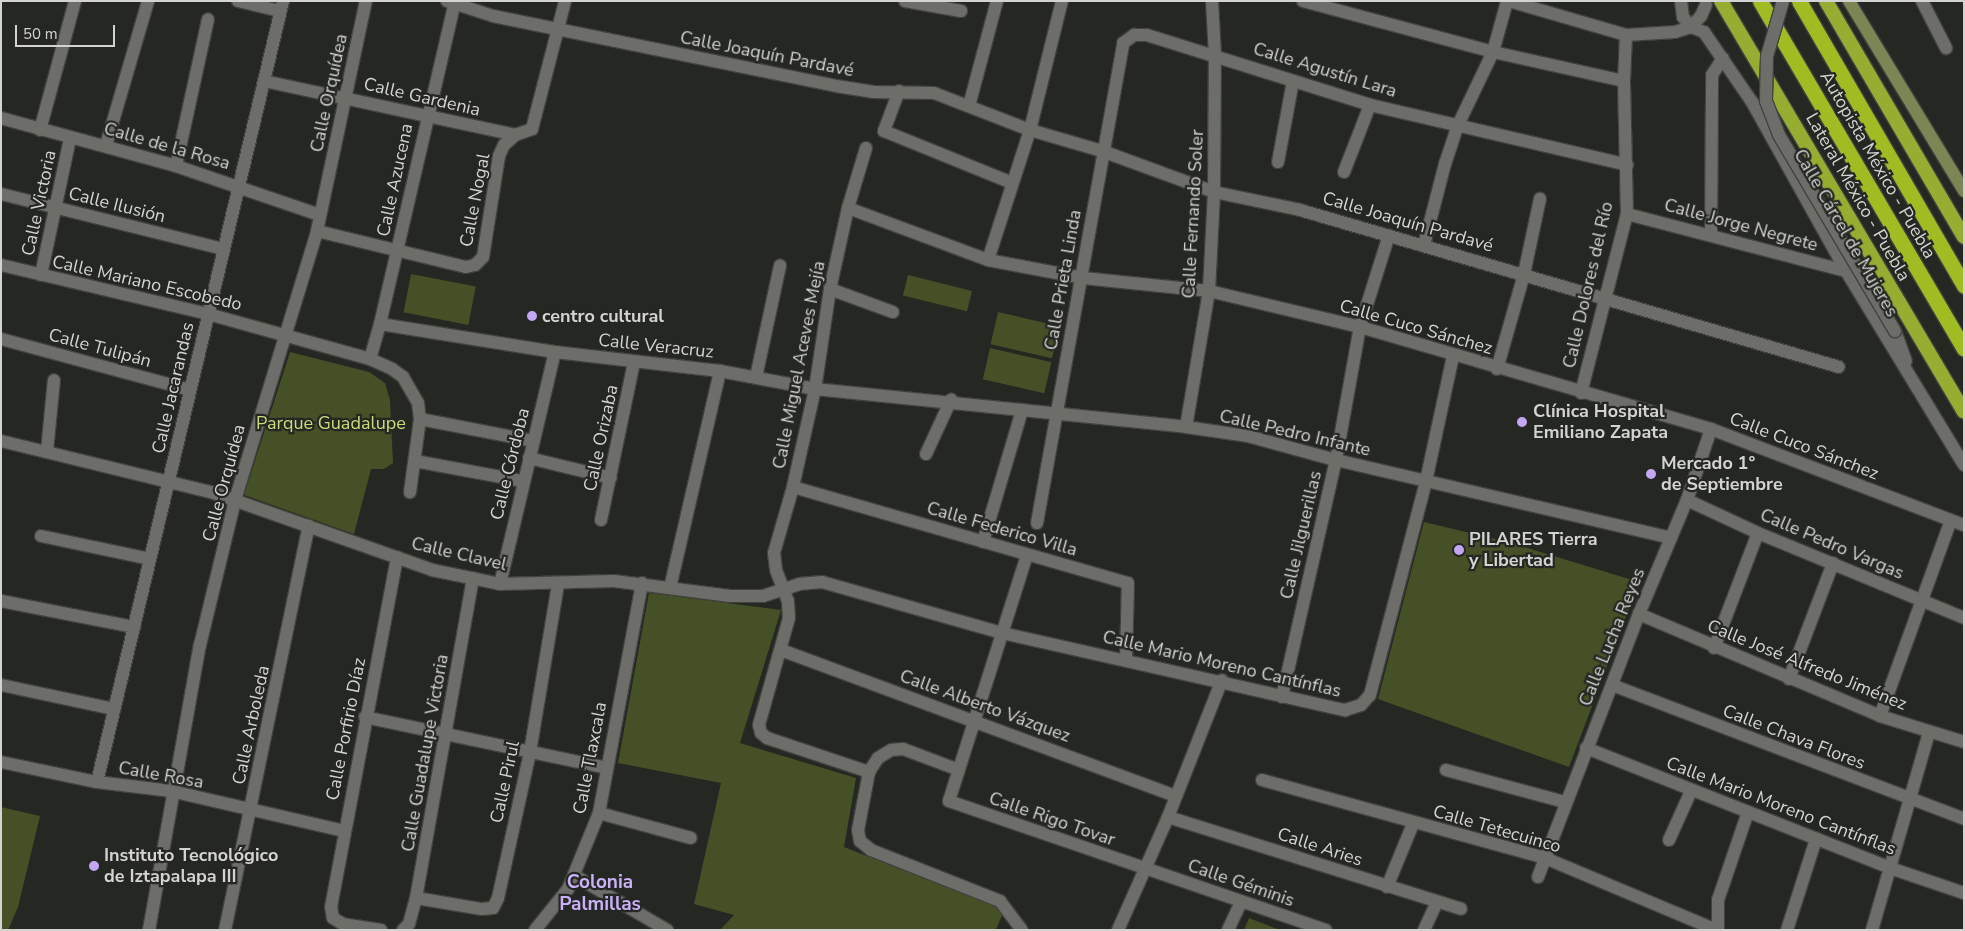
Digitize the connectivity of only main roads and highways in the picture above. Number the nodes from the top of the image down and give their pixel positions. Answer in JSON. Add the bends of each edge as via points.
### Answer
{"nodes":[{"id":1,"x":1721,"y":1,"type":"edge"},
{"id":2,"x":1760,"y":1,"type":"edge"},
{"id":3,"x":1799,"y":1,"type":"edge"},
{"id":4,"x":1826,"y":1,"type":"edge"},
{"id":5,"x":1849,"y":1,"type":"edge"},
{"id":6,"x":1964,"y":191,"type":"edge"},
{"id":7,"x":1964,"y":237,"type":"edge"},
{"id":8,"x":1964,"y":286,"type":"edge"},
{"id":9,"x":1964,"y":349,"type":"edge"},
{"id":10,"x":1964,"y":412,"type":"edge"}],
"edges":[{"from":1,"to":10,"type":"highway","name":"Lateral México - Puebla"},
{"from":2,"to":9,"type":"highway","name":"Autopista México - Puebla"},
{"from":3,"to":8,"type":"highway","name":"Autopista México - Puebla"},
{"from":4,"to":7,"type":"highway"},
{"from":5,"to":6,"type":"main road"}]}
